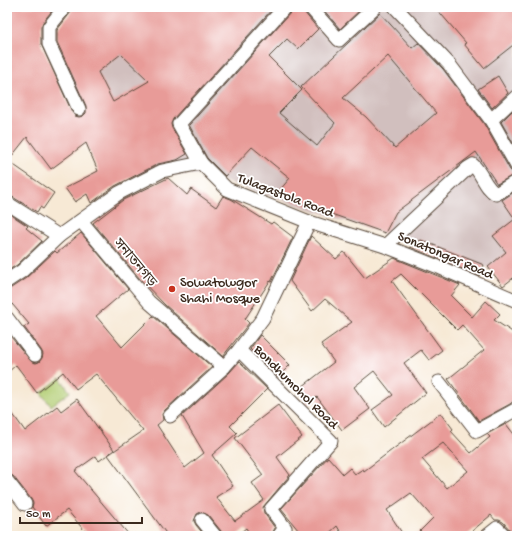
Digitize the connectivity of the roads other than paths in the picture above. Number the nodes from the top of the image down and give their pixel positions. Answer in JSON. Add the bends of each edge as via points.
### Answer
{"nodes":[{"id":1,"x":66,"y":7,"type":"edge"},
{"id":2,"x":285,"y":7,"type":"edge"},
{"id":3,"x":310,"y":7,"type":"edge"},
{"id":4,"x":375,"y":7,"type":"edge"},
{"id":5,"x":395,"y":7,"type":"edge"},
{"id":6,"x":517,"y":96,"type":"edge"},
{"id":7,"x":78,"y":109,"type":"dead end"},
{"id":8,"x":491,"y":120,"type":"junction"},
{"id":9,"x":201,"y":163,"type":"junction"},
{"id":10,"x":517,"y":166,"type":"edge"},
{"id":11,"x":517,"y":181,"type":"edge"},
{"id":12,"x":7,"y":204,"type":"edge"},
{"id":13,"x":81,"y":221,"type":"junction"},
{"id":14,"x":309,"y":222,"type":"junction"},
{"id":15,"x":59,"y":236,"type":"junction"},
{"id":16,"x":362,"y":239,"type":"joint"},
{"id":17,"x":385,"y":246,"type":"junction"},
{"id":18,"x":7,"y":281,"type":"edge"},
{"id":19,"x":517,"y":301,"type":"edge"},
{"id":20,"x":7,"y":318,"type":"edge"},
{"id":21,"x":240,"y":350,"type":"junction"},
{"id":22,"x":35,"y":355,"type":"dead end"},
{"id":23,"x":224,"y":367,"type":"junction"},
{"id":24,"x":439,"y":382,"type":"dead end"},
{"id":25,"x":517,"y":409,"type":"edge"},
{"id":26,"x":170,"y":416,"type":"dead end"},
{"id":27,"x":7,"y":481,"type":"edge"},
{"id":28,"x":25,"y":504,"type":"dead end"},
{"id":29,"x":202,"y":520,"type":"dead end"},
{"id":30,"x":215,"y":536,"type":"edge"},
{"id":31,"x":279,"y":536,"type":"edge"},
{"id":32,"x":487,"y":536,"type":"edge"},
{"id":33,"x":505,"y":536,"type":"edge"}],
"edges":[{"from":1,"to":7,"type":"street","via":[[49,27],[49,44]]},
{"from":2,"to":9,"type":"street","name":"Tulagastola Road","via":[[179,124]]},
{"from":3,"to":4,"type":"street","via":[[339,40]]},
{"from":5,"to":8,"type":"street","via":[[450,64]]},
{"from":6,"to":8,"type":"street"},
{"from":8,"to":10,"type":"street"},
{"from":9,"to":13,"type":"street","via":[[162,171],[119,193]]},
{"from":9,"to":14,"type":"street","name":"Tulagastola Road","via":[[227,189]]},
{"from":11,"to":17,"type":"street","via":[[496,194],[472,165]]},
{"from":12,"to":15,"type":"street"},
{"from":13,"to":15,"type":"street"},
{"from":13,"to":23,"type":"street","name":"সনাতনগড়","via":[[149,302]]},
{"from":14,"to":16,"type":"street","name":"Tulagastola Road"},
{"from":14,"to":21,"type":"street","via":[[263,318]]},
{"from":15,"to":18,"type":"street","via":[[22,271]]},
{"from":16,"to":17,"type":"street","name":"Sonatongar Road"},
{"from":17,"to":19,"type":"street","name":"Sonatongar Road"},
{"from":20,"to":22,"type":"street"},
{"from":21,"to":23,"type":"street"},
{"from":21,"to":31,"type":"street","name":"Bondhumohol Road","via":[[331,441],[271,509],[285,528]]},
{"from":23,"to":26,"type":"street"},
{"from":24,"to":25,"type":"street","via":[[477,432]]},
{"from":27,"to":28,"type":"street"},
{"from":29,"to":30,"type":"street"},
{"from":32,"to":33,"type":"street","via":[[497,528]]}]}
